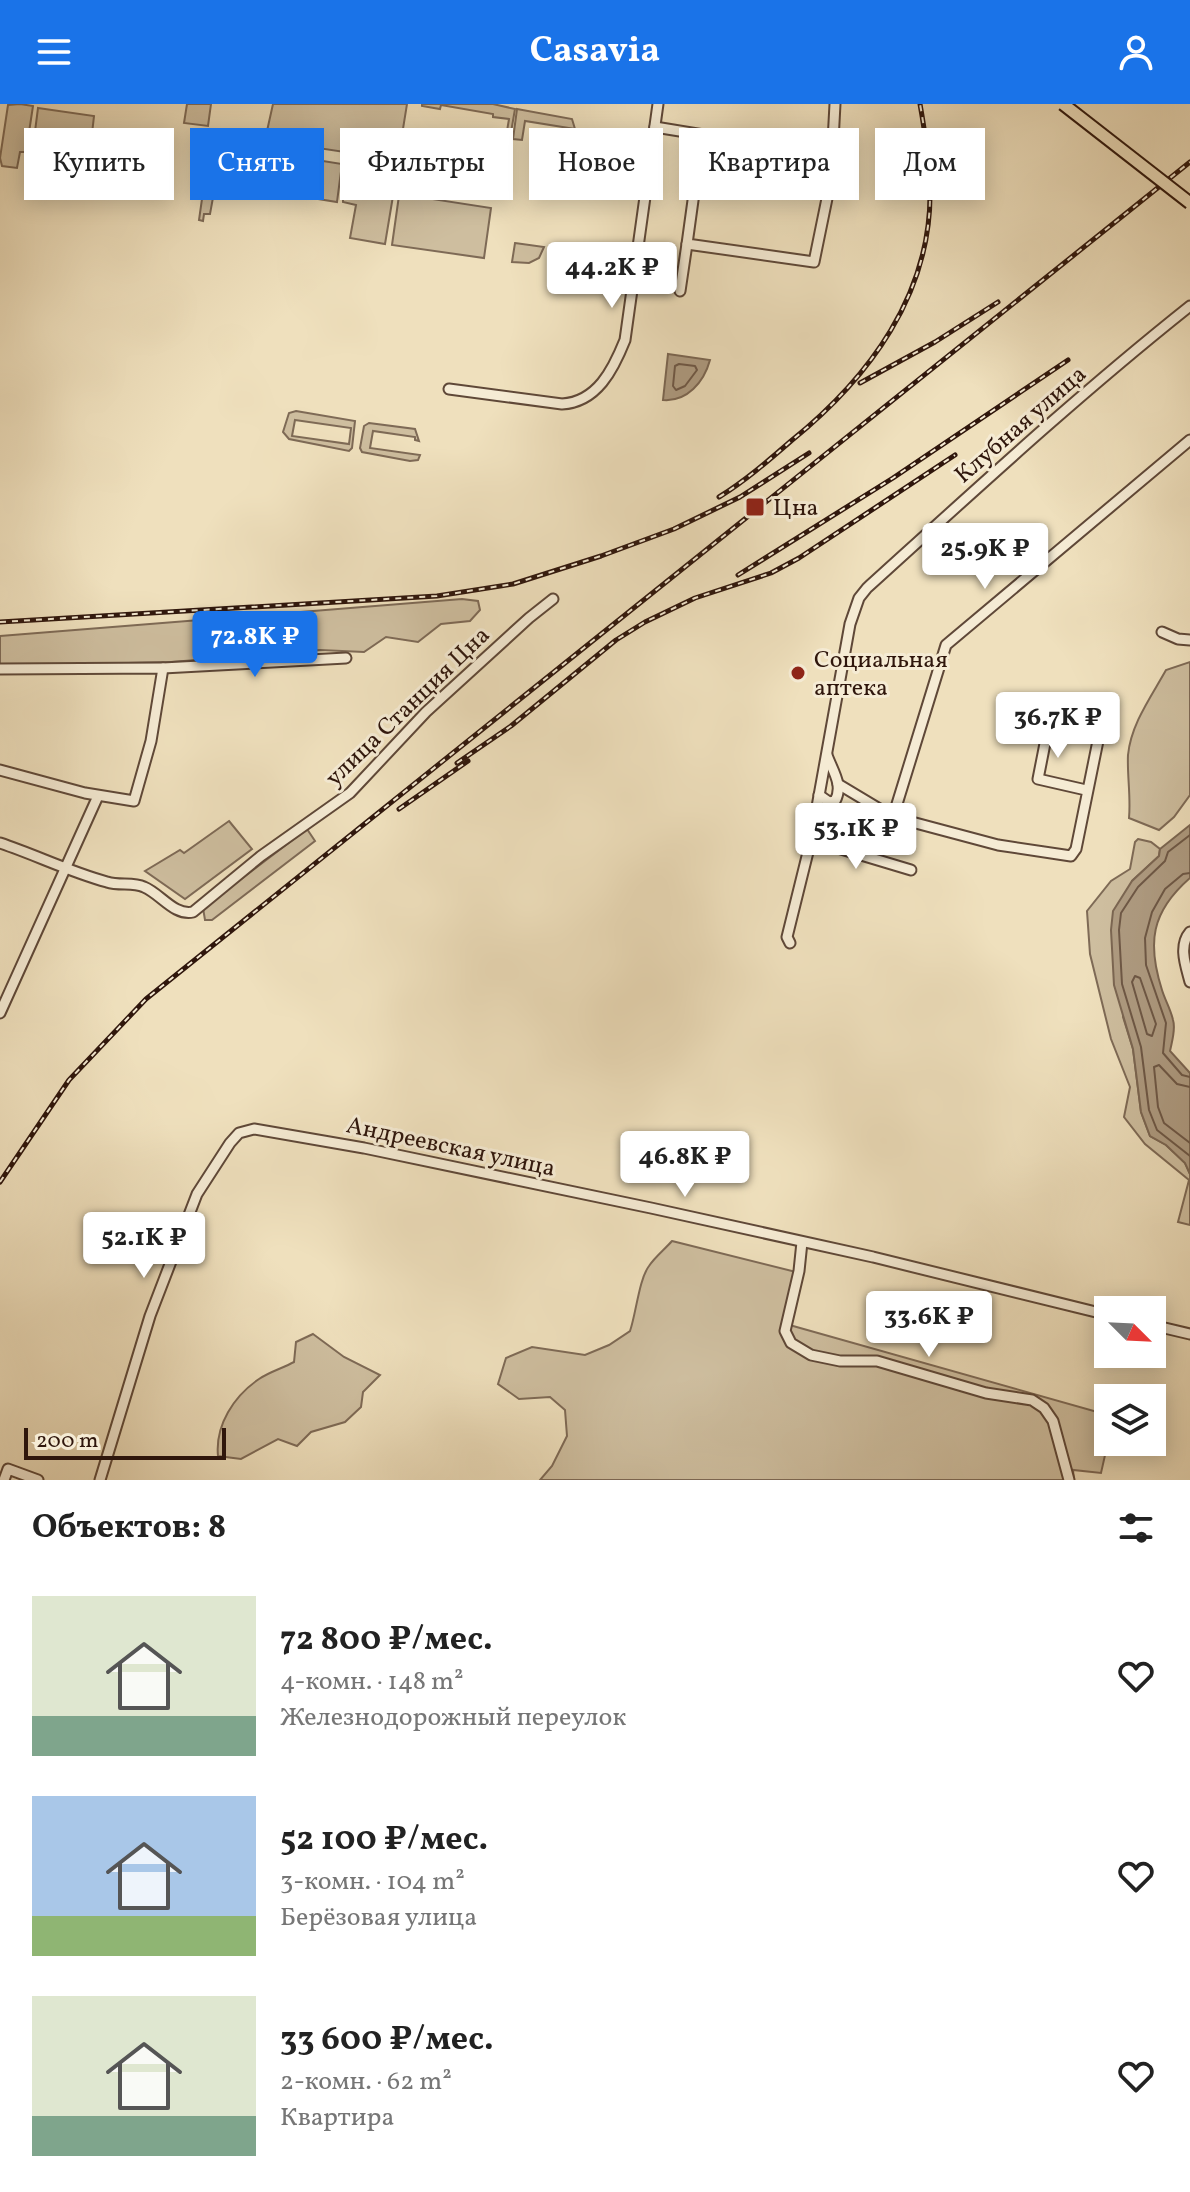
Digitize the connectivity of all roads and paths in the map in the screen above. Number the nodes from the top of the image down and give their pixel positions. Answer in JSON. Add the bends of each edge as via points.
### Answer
{"nodes":[{"id":1,"x":658,"y":104,"type":"edge"},
{"id":2,"x":835,"y":104,"type":"edge"},
{"id":3,"x":1063,"y":104,"type":"edge"},
{"id":4,"x":655,"y":127,"type":"junction"},
{"id":5,"x":834,"y":128,"type":"edge"},
{"id":6,"x":679,"y":131,"type":"edge"},
{"id":7,"x":693,"y":200,"type":"edge"},
{"id":8,"x":825,"y":200,"type":"edge"},
{"id":9,"x":1190,"y":203,"type":"edge"},
{"id":10,"x":687,"y":244,"type":"junction"},
{"id":11,"x":680,"y":291,"type":"dead end"},
{"id":12,"x":1190,"y":306,"type":"edge"},
{"id":13,"x":449,"y":389,"type":"dead end"},
{"id":14,"x":1190,"y":440,"type":"edge"},
{"id":15,"x":553,"y":599,"type":"dead end"},
{"id":16,"x":1162,"y":632,"type":"dead end"},
{"id":17,"x":1190,"y":640,"type":"edge"},
{"id":18,"x":346,"y":658,"type":"dead end"},
{"id":19,"x":163,"y":668,"type":"junction"},
{"id":20,"x":0,"y":669,"type":"edge"},
{"id":21,"x":826,"y":754,"type":"junction"},
{"id":22,"x":0,"y":770,"type":"edge"},
{"id":23,"x":838,"y":784,"type":"junction"},
{"id":24,"x":1086,"y":790,"type":"junction"},
{"id":25,"x":819,"y":795,"type":"junction"},
{"id":26,"x":98,"y":796,"type":"junction"},
{"id":27,"x":893,"y":817,"type":"junction"},
{"id":28,"x":811,"y":840,"type":"junction"},
{"id":29,"x":0,"y":843,"type":"edge"},
{"id":30,"x":66,"y":869,"type":"junction"},
{"id":31,"x":911,"y":870,"type":"dead end"},
{"id":32,"x":1190,"y":932,"type":"edge"},
{"id":33,"x":790,"y":943,"type":"dead end"},
{"id":34,"x":1187,"y":948,"type":"edge"},
{"id":35,"x":1190,"y":982,"type":"edge"},
{"id":36,"x":0,"y":1013,"type":"edge"},
{"id":37,"x":802,"y":1242,"type":"junction"},
{"id":38,"x":1094,"y":1312,"type":"edge"},
{"id":39,"x":1166,"y":1328,"type":"edge"},
{"id":40,"x":1190,"y":1334,"type":"edge"},
{"id":41,"x":4,"y":1480,"type":"edge"},
{"id":42,"x":38,"y":1480,"type":"edge"},
{"id":43,"x":100,"y":1480,"type":"edge"},
{"id":44,"x":1069,"y":1480,"type":"edge"}],
"edges":[{"from":1,"to":4,"type":"street"},
{"from":2,"to":5,"type":"street"},
{"from":3,"to":9,"type":"main road","bridge":true},
{"from":4,"to":6,"type":"street"},
{"from":4,"to":13,"type":"street","via":[[625,340],[602,383],[578,403],[562,404]]},
{"from":7,"to":10,"type":"street"},
{"from":8,"to":10,"type":"street","via":[[814,262]]},
{"from":10,"to":11,"type":"street"},
{"from":12,"to":21,"type":"street","name":"Клубная улица","via":[[867,588],[850,624]]},
{"from":14,"to":27,"type":"street","via":[[946,645]]},
{"from":15,"to":30,"type":"street","name":"улица Станция Цна","via":[[426,712],[350,793],[193,912],[182,912],[144,887],[112,884]]},
{"from":16,"to":17,"type":"street"},
{"from":18,"to":19,"type":"street"},
{"from":19,"to":20,"type":"street"},
{"from":19,"to":26,"type":"street","via":[[134,801]]},
{"from":21,"to":23,"type":"street"},
{"from":21,"to":25,"type":"street","name":"Клубная улица"},
{"from":22,"to":26,"type":"street"},
{"from":23,"to":25,"type":"street","via":[[835,801]]},
{"from":23,"to":27,"type":"street"},
{"from":24,"to":24,"type":"street","via":[[1100,731],[1050,718],[1038,779]]},
{"from":24,"to":27,"type":"street","via":[[1071,856],[998,845]]},
{"from":25,"to":28,"type":"street","name":"Клубная улица"},
{"from":26,"to":30,"type":"street"},
{"from":28,"to":31,"type":"street"},
{"from":28,"to":33,"type":"street","name":"Клубная улица","via":[[787,937]]},
{"from":29,"to":30,"type":"street"},
{"from":30,"to":36,"type":"street"},
{"from":32,"to":34,"type":"street"},
{"from":34,"to":35,"type":"street"},
{"from":37,"to":38,"type":"street","name":"Андреевская улица"},
{"from":37,"to":43,"type":"street","name":"Андреевская улица","via":[[364,1148],[254,1129],[239,1133],[197,1194],[164,1274]]},
{"from":37,"to":44,"type":"street","via":[[785,1331],[791,1343],[811,1355],[877,1361],[986,1393],[1032,1400],[1053,1421]]},
{"from":39,"to":40,"type":"street"},
{"from":41,"to":42,"type":"street","via":[[8,1469]]}]}
